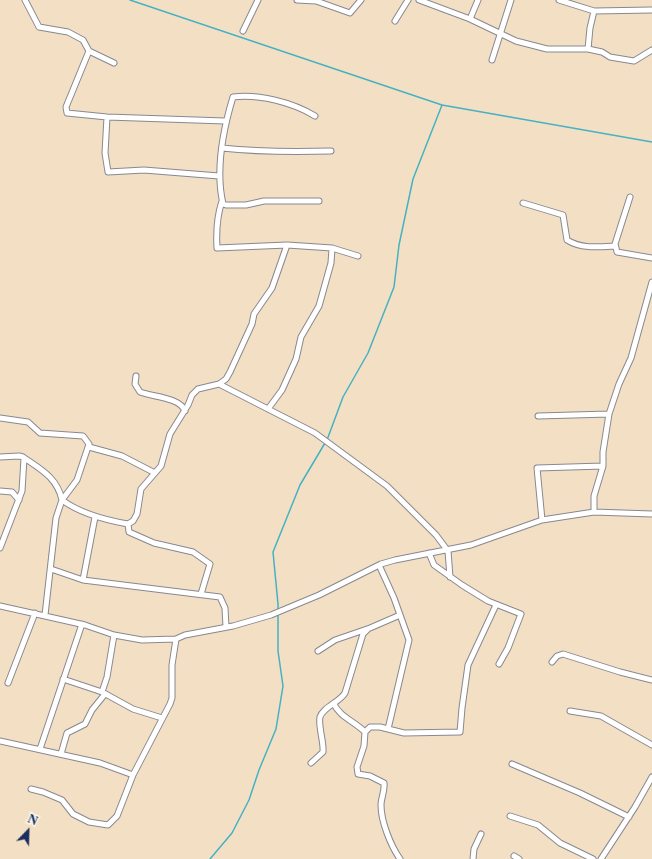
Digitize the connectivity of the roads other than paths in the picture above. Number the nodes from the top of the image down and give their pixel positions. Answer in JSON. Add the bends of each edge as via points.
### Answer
{"nodes":[{"id":1,"x":24,"y":0,"type":"edge"},
{"id":2,"x":258,"y":0,"type":"edge"},
{"id":3,"x":297,"y":0,"type":"edge"},
{"id":4,"x":360,"y":0,"type":"edge"},
{"id":5,"x":408,"y":0,"type":"edge"},
{"id":6,"x":419,"y":0,"type":"edge"},
{"id":7,"x":478,"y":0,"type":"edge"},
{"id":8,"x":511,"y":0,"type":"edge"},
{"id":9,"x":558,"y":0,"type":"edge"},
{"id":10,"x":652,"y":10,"type":"edge"},
{"id":11,"x":594,"y":11,"type":"junction"},
{"id":12,"x":470,"y":19,"type":"junction"},
{"id":13,"x":395,"y":21,"type":"dead end"},
{"id":14,"x":243,"y":31,"type":"dead end"},
{"id":15,"x":501,"y":33,"type":"junction"},
{"id":16,"x":588,"y":49,"type":"junction"},
{"id":17,"x":652,"y":50,"type":"edge"},
{"id":18,"x":89,"y":51,"type":"junction"},
{"id":19,"x":492,"y":60,"type":"dead end"},
{"id":20,"x":114,"y":63,"type":"dead end"},
{"id":21,"x":315,"y":116,"type":"dead end"},
{"id":22,"x":107,"y":117,"type":"junction"},
{"id":23,"x":225,"y":121,"type":"junction"},
{"id":24,"x":222,"y":148,"type":"junction"},
{"id":25,"x":331,"y":150,"type":"dead end"},
{"id":26,"x":220,"y":176,"type":"junction"},
{"id":27,"x":630,"y":197,"type":"dead end"},
{"id":28,"x":222,"y":200,"type":"junction"},
{"id":29,"x":319,"y":201,"type":"dead end"},
{"id":30,"x":523,"y":203,"type":"dead end"},
{"id":31,"x":287,"y":245,"type":"junction"},
{"id":32,"x":615,"y":246,"type":"junction"},
{"id":33,"x":332,"y":248,"type":"junction"},
{"id":34,"x":358,"y":256,"type":"dead end"},
{"id":35,"x":652,"y":258,"type":"edge"},
{"id":36,"x":652,"y":282,"type":"edge"},
{"id":37,"x":136,"y":376,"type":"dead end"},
{"id":38,"x":219,"y":384,"type":"junction"},
{"id":39,"x":268,"y":409,"type":"junction"},
{"id":40,"x":184,"y":411,"type":"junction"},
{"id":41,"x":609,"y":414,"type":"junction"},
{"id":42,"x":538,"y":416,"type":"dead end"},
{"id":43,"x":0,"y":418,"type":"edge"},
{"id":44,"x":89,"y":447,"type":"junction"},
{"id":45,"x":0,"y":457,"type":"edge"},
{"id":46,"x":24,"y":458,"type":"junction"},
{"id":47,"x":603,"y":466,"type":"junction"},
{"id":48,"x":155,"y":473,"type":"junction"},
{"id":49,"x":0,"y":491,"type":"edge"},
{"id":50,"x":19,"y":500,"type":"junction"},
{"id":51,"x":62,"y":500,"type":"junction"},
{"id":52,"x":594,"y":512,"type":"junction"},
{"id":53,"x":652,"y":514,"type":"edge"},
{"id":54,"x":95,"y":517,"type":"junction"},
{"id":55,"x":542,"y":520,"type":"junction"},
{"id":56,"x":128,"y":524,"type":"junction"},
{"id":57,"x":0,"y":548,"type":"edge"},
{"id":58,"x":448,"y":551,"type":"junction"},
{"id":59,"x":429,"y":553,"type":"junction"},
{"id":60,"x":379,"y":565,"type":"junction"},
{"id":61,"x":51,"y":569,"type":"junction"},
{"id":62,"x":450,"y":576,"type":"junction"},
{"id":63,"x":83,"y":580,"type":"junction"},
{"id":64,"x":201,"y":594,"type":"junction"},
{"id":65,"x":496,"y":605,"type":"junction"},
{"id":66,"x":0,"y":606,"type":"edge"},
{"id":67,"x":35,"y":613,"type":"junction"},
{"id":68,"x":45,"y":615,"type":"junction"},
{"id":69,"x":400,"y":615,"type":"junction"},
{"id":70,"x":82,"y":624,"type":"junction"},
{"id":71,"x":226,"y":627,"type":"junction"},
{"id":72,"x":368,"y":629,"type":"junction"},
{"id":73,"x":114,"y":636,"type":"junction"},
{"id":74,"x":176,"y":639,"type":"junction"},
{"id":75,"x":318,"y":651,"type":"dead end"},
{"id":76,"x":552,"y":662,"type":"dead end"},
{"id":77,"x":499,"y":664,"type":"dead end"},
{"id":78,"x":63,"y":679,"type":"junction"},
{"id":79,"x":652,"y":680,"type":"edge"},
{"id":80,"x":8,"y":683,"type":"dead end"},
{"id":81,"x":103,"y":693,"type":"junction"},
{"id":82,"x":334,"y":704,"type":"junction"},
{"id":83,"x":570,"y":711,"type":"dead end"},
{"id":84,"x":162,"y":718,"type":"junction"},
{"id":85,"x":388,"y":729,"type":"junction"},
{"id":86,"x":365,"y":732,"type":"junction"},
{"id":87,"x":0,"y":741,"type":"edge"},
{"id":88,"x":652,"y":745,"type":"edge"},
{"id":89,"x":40,"y":749,"type":"junction"},
{"id":90,"x":61,"y":754,"type":"junction"},
{"id":91,"x":311,"y":763,"type":"dead end"},
{"id":92,"x":512,"y":764,"type":"dead end"},
{"id":93,"x":133,"y":775,"type":"junction"},
{"id":94,"x":652,"y":777,"type":"edge"},
{"id":95,"x":31,"y":789,"type":"dead end"},
{"id":96,"x":510,"y":816,"type":"dead end"},
{"id":97,"x":629,"y":817,"type":"junction"},
{"id":98,"x":481,"y":834,"type":"dead end"},
{"id":99,"x":400,"y":859,"type":"edge"},
{"id":100,"x":473,"y":859,"type":"edge"},
{"id":101,"x":593,"y":859,"type":"edge"},
{"id":102,"x":601,"y":859,"type":"edge"}],
"edges":[{"from":1,"to":18,"type":"street","via":[[39,27],[68,32],[83,40]]},
{"from":2,"to":14,"type":"street"},
{"from":3,"to":4,"type":"street","via":[[316,1],[350,13]]},
{"from":5,"to":13,"type":"street"},
{"from":6,"to":12,"type":"street"},
{"from":7,"to":12,"type":"street"},
{"from":8,"to":15,"type":"street"},
{"from":9,"to":11,"type":"street"},
{"from":10,"to":11,"type":"street"},
{"from":11,"to":16,"type":"street"},
{"from":12,"to":15,"type":"street"},
{"from":15,"to":16,"type":"street","via":[[516,40],[547,48]]},
{"from":15,"to":19,"type":"street"},
{"from":16,"to":17,"type":"street","via":[[610,57],[634,61]]},
{"from":18,"to":20,"type":"street"},
{"from":18,"to":22,"type":"street","via":[[66,107],[67,112]]},
{"from":21,"to":23,"type":"street","via":[[303,109],[264,98],[243,96],[233,97]]},
{"from":22,"to":23,"type":"street"},
{"from":22,"to":26,"type":"street","via":[[105,153],[108,172],[144,170]]},
{"from":23,"to":24,"type":"street"},
{"from":24,"to":25,"type":"street","via":[[258,152]]},
{"from":24,"to":26,"type":"street"},
{"from":26,"to":28,"type":"street"},
{"from":27,"to":32,"type":"street"},
{"from":28,"to":29,"type":"street","via":[[226,205],[264,201]]},
{"from":28,"to":31,"type":"street","via":[[218,212],[217,248]]},
{"from":30,"to":32,"type":"street","via":[[563,215],[566,240],[573,244],[589,247]]},
{"from":31,"to":33,"type":"street"},
{"from":31,"to":38,"type":"street","via":[[272,288],[254,314],[230,372]]},
{"from":32,"to":35,"type":"street","via":[[616,252]]},
{"from":33,"to":34,"type":"street"},
{"from":33,"to":39,"type":"street","via":[[331,263],[319,306],[301,337],[296,359],[282,390]]},
{"from":36,"to":41,"type":"street","via":[[631,358]]},
{"from":37,"to":40,"type":"street","via":[[135,384],[140,392],[175,402]]},
{"from":38,"to":39,"type":"street"},
{"from":38,"to":40,"type":"street","via":[[194,391]]},
{"from":39,"to":58,"type":"street","via":[[315,433],[386,486],[436,535]]},
{"from":40,"to":48,"type":"street","via":[[170,434],[163,462]]},
{"from":41,"to":42,"type":"street"},
{"from":41,"to":47,"type":"street"},
{"from":43,"to":44,"type":"street","via":[[28,422],[40,433],[83,436],[89,442]]},
{"from":44,"to":48,"type":"street","via":[[122,456]]},
{"from":44,"to":51,"type":"street","via":[[73,487]]},
{"from":45,"to":46,"type":"street"},
{"from":46,"to":50,"type":"street"},
{"from":46,"to":51,"type":"street","via":[[51,476]]},
{"from":47,"to":52,"type":"street","via":[[594,496]]},
{"from":47,"to":55,"type":"street","via":[[537,468]]},
{"from":48,"to":56,"type":"street","via":[[141,489],[137,514]]},
{"from":49,"to":50,"type":"street","via":[[12,492]]},
{"from":50,"to":57,"type":"street"},
{"from":51,"to":54,"type":"street"},
{"from":51,"to":61,"type":"street","via":[[56,518]]},
{"from":52,"to":53,"type":"street"},
{"from":52,"to":55,"type":"street"},
{"from":54,"to":56,"type":"street"},
{"from":54,"to":63,"type":"street"},
{"from":55,"to":58,"type":"street"},
{"from":56,"to":64,"type":"street","via":[[129,532],[154,543],[193,552],[210,564]]},
{"from":58,"to":59,"type":"street"},
{"from":58,"to":62,"type":"street"},
{"from":59,"to":60,"type":"street"},
{"from":59,"to":62,"type":"street","via":[[434,565]]},
{"from":60,"to":69,"type":"street"},
{"from":60,"to":71,"type":"street","via":[[271,615]]},
{"from":61,"to":63,"type":"street"},
{"from":61,"to":68,"type":"street"},
{"from":62,"to":65,"type":"street"},
{"from":63,"to":64,"type":"street"},
{"from":64,"to":71,"type":"street","via":[[220,597],[225,608]]},
{"from":65,"to":77,"type":"street","via":[[521,614]]},
{"from":65,"to":85,"type":"street","via":[[468,665],[460,732],[404,733]]},
{"from":66,"to":67,"type":"street"},
{"from":67,"to":68,"type":"street"},
{"from":67,"to":80,"type":"street"},
{"from":68,"to":70,"type":"street"},
{"from":69,"to":72,"type":"street"},
{"from":69,"to":85,"type":"street","via":[[409,645]]},
{"from":70,"to":73,"type":"street"},
{"from":70,"to":78,"type":"street"},
{"from":71,"to":74,"type":"street"},
{"from":72,"to":75,"type":"street","via":[[335,640]]},
{"from":72,"to":82,"type":"street","via":[[363,634],[345,693]]},
{"from":73,"to":74,"type":"street","via":[[148,640]]},
{"from":73,"to":81,"type":"street"},
{"from":74,"to":84,"type":"street","via":[[172,665],[172,698]]},
{"from":76,"to":79,"type":"street","via":[[563,654]]},
{"from":78,"to":81,"type":"street"},
{"from":78,"to":89,"type":"street"},
{"from":81,"to":84,"type":"street","via":[[133,709]]},
{"from":81,"to":90,"type":"street","via":[[85,724],[67,733]]},
{"from":82,"to":86,"type":"street","via":[[338,712]]},
{"from":82,"to":91,"type":"street","via":[[325,710],[320,718],[323,752]]},
{"from":83,"to":88,"type":"street","via":[[601,716]]},
{"from":84,"to":93,"type":"street"},
{"from":85,"to":86,"type":"street","via":[[370,727]]},
{"from":86,"to":99,"type":"street","via":[[364,746],[356,770],[362,776],[370,776],[384,783],[380,804],[383,823]]},
{"from":87,"to":89,"type":"street"},
{"from":89,"to":90,"type":"street"},
{"from":90,"to":93,"type":"street","via":[[100,763]]},
{"from":92,"to":97,"type":"street"},
{"from":93,"to":95,"type":"street","via":[[117,816],[108,825],[89,822],[73,814],[62,800]]},
{"from":94,"to":97,"type":"street"},
{"from":96,"to":101,"type":"street","via":[[538,825],[560,843]]},
{"from":97,"to":102,"type":"street"},
{"from":98,"to":100,"type":"street","via":[[474,849]]}]}
